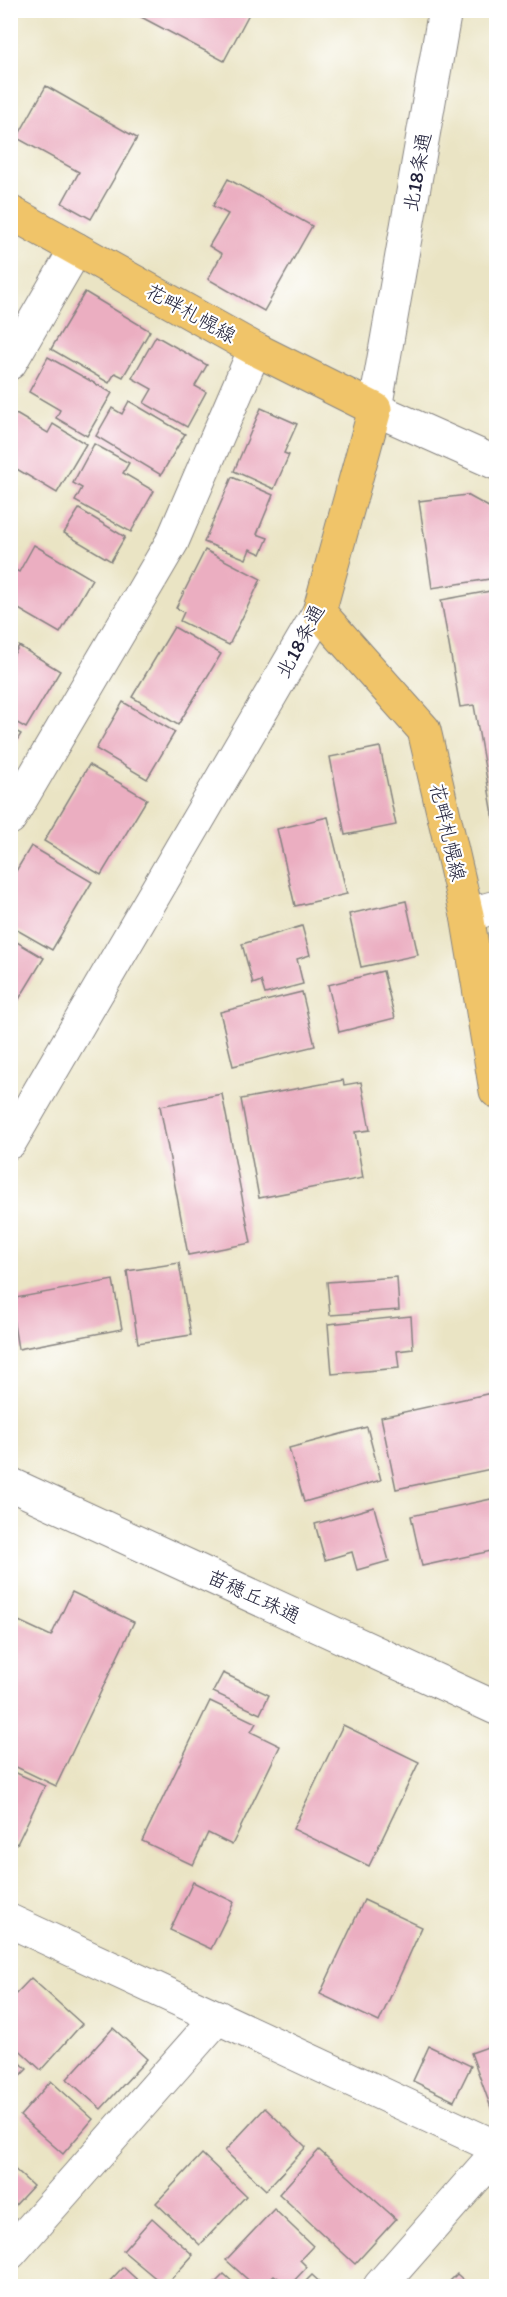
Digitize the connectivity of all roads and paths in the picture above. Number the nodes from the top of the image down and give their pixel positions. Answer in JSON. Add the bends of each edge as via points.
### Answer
{"nodes":[{"id":1,"x":445,"y":10,"type":"edge"},
{"id":2,"x":10,"y":212,"type":"edge"},
{"id":3,"x":76,"y":249,"type":"junction"},
{"id":4,"x":255,"y":349,"type":"junction"},
{"id":5,"x":10,"y":363,"type":"edge"},
{"id":6,"x":375,"y":409,"type":"junction"},
{"id":7,"x":496,"y":462,"type":"edge"},
{"id":8,"x":319,"y":612,"type":"junction"},
{"id":9,"x":10,"y":818,"type":"edge"},
{"id":10,"x":482,"y":911,"type":"edge"},
{"id":11,"x":496,"y":1091,"type":"edge"},
{"id":12,"x":10,"y":1142,"type":"edge"},
{"id":13,"x":10,"y":1484,"type":"edge"},
{"id":14,"x":496,"y":1708,"type":"edge"},
{"id":15,"x":10,"y":1921,"type":"edge"},
{"id":16,"x":218,"y":2017,"type":"junction"},
{"id":17,"x":496,"y":2146,"type":"edge"},
{"id":18,"x":496,"y":2154,"type":"edge"},
{"id":19,"x":10,"y":2253,"type":"edge"},
{"id":20,"x":380,"y":2286,"type":"edge"}],
"edges":[{"from":1,"to":6,"type":"street","name":"北18条通"},
{"from":2,"to":3,"type":"main road","name":"花畔札幌線"},
{"from":3,"to":4,"type":"main road","name":"花畔札幌線"},
{"from":3,"to":5,"type":"street"},
{"from":4,"to":6,"type":"main road","name":"花畔札幌線"},
{"from":4,"to":9,"type":"street","via":[[172,542]]},
{"from":6,"to":7,"type":"street"},
{"from":6,"to":8,"type":"main road","name":"北18条通"},
{"from":8,"to":10,"type":"main road","name":"花畔札幌線","via":[[424,730]]},
{"from":8,"to":12,"type":"street","name":"北18条通"},
{"from":10,"to":11,"type":"main road","name":"花畔札幌線"},
{"from":13,"to":14,"type":"street","name":"苗穂丘珠通"},
{"from":15,"to":16,"type":"street"},
{"from":16,"to":17,"type":"street"},
{"from":16,"to":19,"type":"street"},
{"from":18,"to":20,"type":"street"}]}
